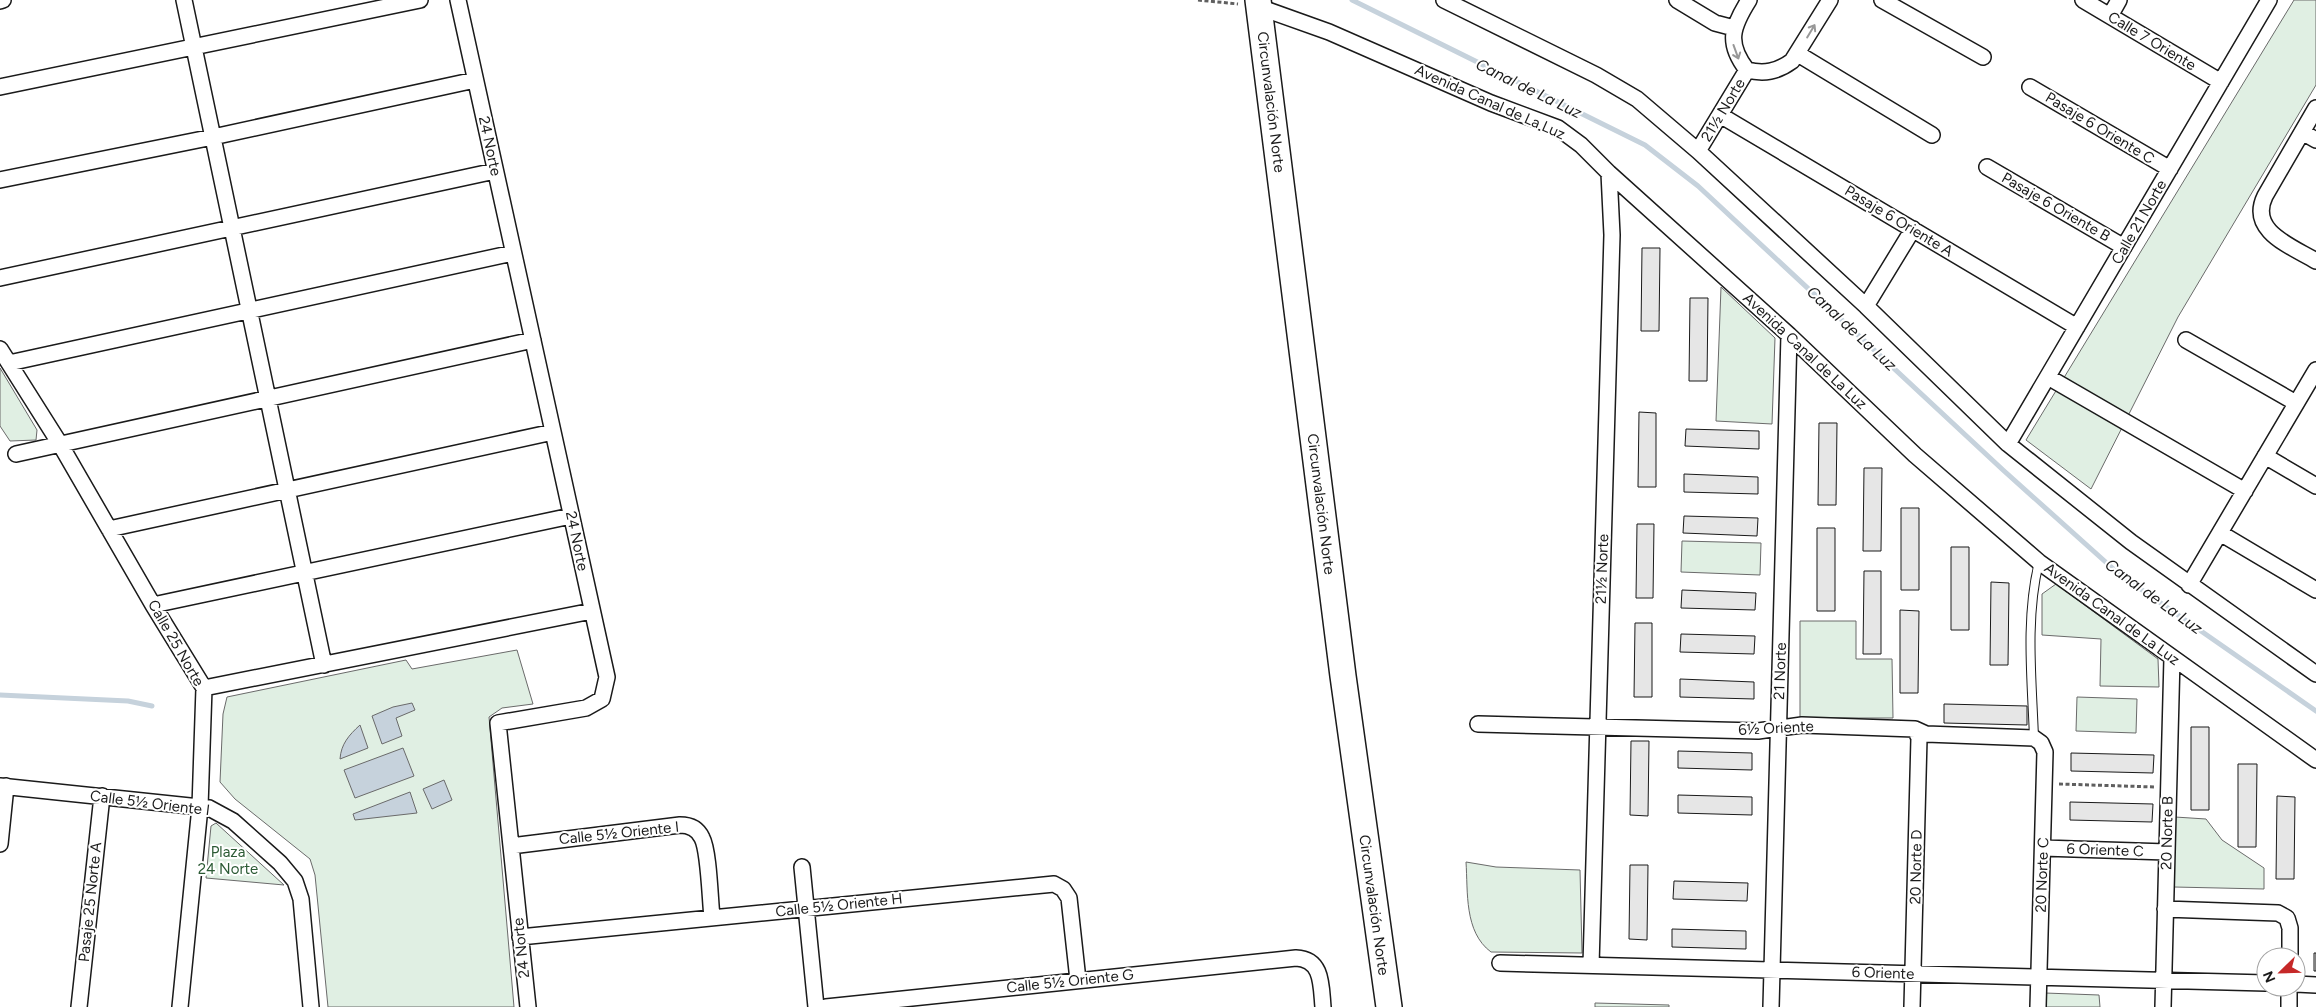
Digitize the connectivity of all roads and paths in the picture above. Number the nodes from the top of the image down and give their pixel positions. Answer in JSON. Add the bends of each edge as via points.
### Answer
{"nodes":[{"id":1,"x":184,"y":0,"type":"edge"},
{"id":2,"x":420,"y":0,"type":"edge"},
{"id":3,"x":458,"y":0,"type":"edge"},
{"id":4,"x":1198,"y":0,"type":"edge"},
{"id":5,"x":1444,"y":0,"type":"edge"},
{"id":6,"x":1677,"y":0,"type":"edge"},
{"id":7,"x":1748,"y":0,"type":"edge"},
{"id":8,"x":1830,"y":0,"type":"edge"},
{"id":9,"x":1882,"y":0,"type":"edge"},
{"id":10,"x":2083,"y":0,"type":"edge"},
{"id":11,"x":2119,"y":0,"type":"edge"},
{"id":12,"x":2269,"y":0,"type":"edge"},
{"id":13,"x":1258,"y":3,"type":"edge"},
{"id":14,"x":2110,"y":16,"type":"junction"},
{"id":15,"x":1734,"y":28,"type":"junction"},
{"id":16,"x":194,"y":46,"type":"junction"},
{"id":17,"x":1798,"y":54,"type":"junction"},
{"id":18,"x":1983,"y":57,"type":"dead end"},
{"id":19,"x":1747,"y":70,"type":"junction"},
{"id":20,"x":475,"y":80,"type":"junction"},
{"id":21,"x":2221,"y":82,"type":"junction"},
{"id":22,"x":2030,"y":87,"type":"dead end"},
{"id":23,"x":0,"y":88,"type":"edge"},
{"id":24,"x":2316,"y":108,"type":"edge"},
{"id":25,"x":1720,"y":115,"type":"junction"},
{"id":26,"x":2302,"y":132,"type":"junction"},
{"id":27,"x":1932,"y":135,"type":"dead end"},
{"id":28,"x":213,"y":137,"type":"junction"},
{"id":29,"x":2316,"y":140,"type":"edge"},
{"id":30,"x":1698,"y":150,"type":"junction"},
{"id":31,"x":1987,"y":168,"type":"dead end"},
{"id":32,"x":2170,"y":170,"type":"junction"},
{"id":33,"x":495,"y":171,"type":"junction"},
{"id":34,"x":1609,"y":173,"type":"junction"},
{"id":35,"x":0,"y":180,"type":"edge"},
{"id":36,"x":232,"y":228,"type":"junction"},
{"id":37,"x":1913,"y":229,"type":"junction"},
{"id":38,"x":2124,"y":247,"type":"junction"},
{"id":39,"x":514,"y":253,"type":"junction"},
{"id":40,"x":2316,"y":261,"type":"edge"},
{"id":41,"x":0,"y":278,"type":"edge"},
{"id":42,"x":1866,"y":306,"type":"junction"},
{"id":43,"x":249,"y":310,"type":"junction"},
{"id":44,"x":2077,"y":327,"type":"junction"},
{"id":45,"x":1789,"y":335,"type":"junction"},
{"id":46,"x":533,"y":340,"type":"junction"},
{"id":47,"x":2186,"y":340,"type":"dead end"},
{"id":48,"x":0,"y":349,"type":"edge"},
{"id":49,"x":9,"y":363,"type":"junction"},
{"id":50,"x":2316,"y":371,"type":"edge"},
{"id":51,"x":2048,"y":376,"type":"junction"},
{"id":52,"x":268,"y":398,"type":"junction"},
{"id":53,"x":2296,"y":403,"type":"junction"},
{"id":54,"x":553,"y":432,"type":"junction"},
{"id":55,"x":60,"y":444,"type":"junction"},
{"id":56,"x":2008,"y":444,"type":"junction"},
{"id":57,"x":16,"y":454,"type":"dead end"},
{"id":58,"x":2265,"y":456,"type":"junction"},
{"id":59,"x":2316,"y":486,"type":"edge"},
{"id":60,"x":288,"y":491,"type":"junction"},
{"id":61,"x":2244,"y":491,"type":"junction"},
{"id":62,"x":571,"y":516,"type":"junction"},
{"id":63,"x":109,"y":530,"type":"junction"},
{"id":64,"x":2220,"y":533,"type":"junction"},
{"id":65,"x":2039,"y":562,"type":"junction"},
{"id":66,"x":305,"y":574,"type":"junction"},
{"id":67,"x":2189,"y":585,"type":"junction"},
{"id":68,"x":2316,"y":590,"type":"edge"},
{"id":69,"x":153,"y":605,"type":"junction"},
{"id":70,"x":592,"y":611,"type":"junction"},
{"id":71,"x":2172,"y":658,"type":"junction"},
{"id":72,"x":324,"y":665,"type":"junction"},
{"id":73,"x":2316,"y":674,"type":"edge"},
{"id":74,"x":204,"y":688,"type":"junction"},
{"id":75,"x":1478,"y":724,"type":"dead end"},
{"id":76,"x":1598,"y":727,"type":"junction"},
{"id":77,"x":1778,"y":728,"type":"junction"},
{"id":78,"x":1915,"y":729,"type":"junction"},
{"id":79,"x":2037,"y":740,"type":"junction"},
{"id":80,"x":2316,"y":760,"type":"edge"},
{"id":81,"x":2044,"y":784,"type":"junction"},
{"id":82,"x":3,"y":786,"type":"edge"},
{"id":83,"x":2168,"y":787,"type":"junction"},
{"id":84,"x":102,"y":796,"type":"junction"},
{"id":85,"x":200,"y":807,"type":"junction"},
{"id":86,"x":0,"y":844,"type":"edge"},
{"id":87,"x":511,"y":846,"type":"junction"},
{"id":88,"x":2043,"y":848,"type":"junction"},
{"id":89,"x":2167,"y":852,"type":"junction"},
{"id":90,"x":802,"y":867,"type":"dead end"},
{"id":91,"x":806,"y":908,"type":"junction"},
{"id":92,"x":2165,"y":909,"type":"junction"},
{"id":93,"x":712,"y":917,"type":"junction"},
{"id":94,"x":520,"y":937,"type":"junction"},
{"id":95,"x":2290,"y":947,"type":"edge"},
{"id":96,"x":1500,"y":963,"type":"dead end"},
{"id":97,"x":1591,"y":966,"type":"junction"},
{"id":98,"x":1772,"y":970,"type":"junction"},
{"id":99,"x":1913,"y":974,"type":"junction"},
{"id":100,"x":2039,"y":977,"type":"junction"},
{"id":101,"x":1078,"y":980,"type":"junction"},
{"id":102,"x":2163,"y":981,"type":"junction"},
{"id":103,"x":2256,"y":983,"type":"edge"},
{"id":104,"x":79,"y":1007,"type":"edge"},
{"id":105,"x":180,"y":1007,"type":"edge"},
{"id":106,"x":312,"y":1007,"type":"edge"},
{"id":107,"x":528,"y":1007,"type":"edge"},
{"id":108,"x":816,"y":1007,"type":"edge"},
{"id":109,"x":826,"y":1007,"type":"edge"},
{"id":110,"x":1323,"y":1007,"type":"edge"},
{"id":111,"x":1389,"y":1007,"type":"edge"},
{"id":112,"x":1771,"y":1007,"type":"edge"},
{"id":113,"x":1912,"y":1007,"type":"edge"},
{"id":114,"x":2038,"y":1007,"type":"edge"},
{"id":115,"x":2163,"y":1007,"type":"edge"}],
"edges":[{"from":1,"to":16,"type":"street"},
{"from":2,"to":16,"type":"street"},
{"from":3,"to":20,"type":"street","name":"24 Norte"},
{"from":4,"to":13,"type":"path"},
{"from":5,"to":30,"type":"street","via":[[1617,85]]},
{"from":6,"to":15,"type":"street","via":[[1716,23]]},
{"from":7,"to":15,"type":"street"},
{"from":17,"to":8,"type":"street","name":"21½ Norte","one_way":true},
{"from":9,"to":18,"type":"street"},
{"from":10,"to":14,"type":"street","name":"Calle 7 Oriente"},
{"from":11,"to":14,"type":"street"},
{"from":12,"to":21,"type":"street","name":"Calle 21 Norte"},
{"from":13,"to":34,"type":"street","name":"Avenida Canal de La Luz","via":[[1490,103],[1558,128]]},
{"from":13,"to":111,"type":"main road","name":"Circunvalación Norte","via":[[1342,676]]},
{"from":14,"to":21,"type":"street","name":"Calle 7 Oriente"},
{"from":15,"to":19,"type":"street","name":"21½ Norte","one_way":true,"via":[[1735,51]]},
{"from":16,"to":23,"type":"street"},
{"from":16,"to":28,"type":"street"},
{"from":17,"to":19,"type":"street","name":"21½ Norte","via":[[1776,71]]},
{"from":17,"to":27,"type":"street"},
{"from":19,"to":25,"type":"street","name":"21½ Norte"},
{"from":20,"to":28,"type":"street"},
{"from":20,"to":33,"type":"street","name":"24 Norte"},
{"from":21,"to":32,"type":"street","name":"Calle 21 Norte"},
{"from":22,"to":32,"type":"street","name":"Pasaje 6 Oriente C"},
{"from":24,"to":26,"type":"street"},
{"from":25,"to":30,"type":"street","name":"21½ Norte"},
{"from":25,"to":37,"type":"street","name":"Pasaje 6 Oriente A"},
{"from":26,"to":29,"type":"street"},
{"from":26,"to":40,"type":"street","via":[[2265,196],[2260,211],[2269,232]]},
{"from":28,"to":35,"type":"street"},
{"from":28,"to":36,"type":"street"},
{"from":30,"to":42,"type":"street"},
{"from":31,"to":38,"type":"street","name":"Pasaje 6 Oriente B"},
{"from":32,"to":38,"type":"street","name":"Calle 21 Norte"},
{"from":33,"to":36,"type":"street"},
{"from":33,"to":39,"type":"street","name":"24 Norte"},
{"from":34,"to":45,"type":"street","name":"Avenida Canal de La Luz"},
{"from":34,"to":76,"type":"street","name":"21½ Norte","via":[[1612,235]]},
{"from":36,"to":41,"type":"street"},
{"from":36,"to":43,"type":"street"},
{"from":37,"to":42,"type":"street"},
{"from":37,"to":44,"type":"street","name":"Pasaje 6 Oriente A"},
{"from":38,"to":44,"type":"street","name":"Calle 21 Norte"},
{"from":39,"to":43,"type":"street"},
{"from":39,"to":46,"type":"street","name":"24 Norte"},
{"from":42,"to":56,"type":"street"},
{"from":43,"to":49,"type":"street"},
{"from":43,"to":52,"type":"street"},
{"from":44,"to":51,"type":"street","name":"Calle 21 Norte"},
{"from":45,"to":65,"type":"street","name":"Avenida Canal de La Luz","via":[[1915,455]]},
{"from":45,"to":77,"type":"street","name":"21 Norte"},
{"from":46,"to":52,"type":"street"},
{"from":46,"to":54,"type":"street","name":"24 Norte"},
{"from":47,"to":53,"type":"street"},
{"from":48,"to":49,"type":"street","name":"Calle 25 Norte"},
{"from":49,"to":55,"type":"street","name":"Calle 25 Norte"},
{"from":50,"to":53,"type":"street"},
{"from":51,"to":56,"type":"street","name":"Calle 21 Norte"},
{"from":51,"to":61,"type":"street"},
{"from":52,"to":55,"type":"street"},
{"from":52,"to":60,"type":"street"},
{"from":53,"to":58,"type":"street"},
{"from":54,"to":60,"type":"street"},
{"from":54,"to":62,"type":"street","name":"24 Norte"},
{"from":55,"to":57,"type":"street"},
{"from":55,"to":63,"type":"street","name":"Calle 25 Norte"},
{"from":56,"to":67,"type":"street","via":[[2093,514]]},
{"from":58,"to":59,"type":"street"},
{"from":58,"to":61,"type":"street"},
{"from":60,"to":63,"type":"street"},
{"from":60,"to":66,"type":"street"},
{"from":61,"to":64,"type":"street"},
{"from":62,"to":66,"type":"street"},
{"from":62,"to":70,"type":"street","name":"24 Norte"},
{"from":63,"to":69,"type":"street","name":"Calle 25 Norte"},
{"from":64,"to":67,"type":"street"},
{"from":64,"to":68,"type":"street"},
{"from":65,"to":71,"type":"street","name":"Avenida Canal de La Luz"},
{"from":65,"to":79,"type":"lane","via":[[2030,634]]},
{"from":66,"to":69,"type":"street"},
{"from":66,"to":72,"type":"street"},
{"from":67,"to":73,"type":"street"},
{"from":69,"to":74,"type":"street","name":"Calle 25 Norte"},
{"from":70,"to":72,"type":"street"},
{"from":70,"to":87,"type":"street","name":"24 Norte","via":[[607,677],[602,699],[586,708],[498,723]]},
{"from":71,"to":80,"type":"street","name":"Avenida Canal de La Luz"},
{"from":71,"to":83,"type":"street","name":"20 Norte B"},
{"from":72,"to":74,"type":"street"},
{"from":74,"to":85,"type":"street","name":"Calle 25 Norte"},
{"from":75,"to":76,"type":"street","name":"6½ Oriente"},
{"from":76,"to":77,"type":"street","name":"6½ Oriente","via":[[1758,731]]},
{"from":76,"to":97,"type":"street","name":"21½ Norte"},
{"from":77,"to":78,"type":"street","name":"6½ Oriente","via":[[1802,725]]},
{"from":77,"to":98,"type":"street","name":"21 Norte"},
{"from":78,"to":79,"type":"street","name":"6½ Oriente","via":[[1926,734]]},
{"from":78,"to":99,"type":"street","name":"20 Norte D","via":[[1920,738]]},
{"from":79,"to":81,"type":"street","name":"20 Norte C","via":[[2046,752]]},
{"from":81,"to":83,"type":"path"},
{"from":81,"to":88,"type":"street","name":"20 Norte C"},
{"from":82,"to":84,"type":"street","name":"Calle 5½ Oriente I"},
{"from":82,"to":86,"type":"street"},
{"from":83,"to":89,"type":"street","name":"20 Norte B"},
{"from":84,"to":85,"type":"street","name":"Calle 5½ Oriente I"},
{"from":84,"to":104,"type":"street","name":"Pasaje 25 Norte A"},
{"from":85,"to":105,"type":"street","name":"Calle 25 Norte"},
{"from":85,"to":106,"type":"street","name":"Calle 5½ Oriente I","via":[[226,815],[280,863],[295,881],[301,899]]},
{"from":87,"to":93,"type":"street","name":"Calle 5½ Oriente I","via":[[680,825],[691,827],[704,840]]},
{"from":87,"to":94,"type":"street","name":"24 Norte"},
{"from":88,"to":89,"type":"street","name":"6 Oriente C"},
{"from":88,"to":100,"type":"street","name":"20 Norte C"},
{"from":89,"to":92,"type":"street","name":"20 Norte B"},
{"from":90,"to":91,"type":"street"},
{"from":91,"to":93,"type":"street","name":"Calle 5½ Oriente H"},
{"from":91,"to":101,"type":"street","name":"Calle 5½ Oriente H","via":[[1054,884],[1069,898]]},
{"from":91,"to":108,"type":"street"},
{"from":92,"to":95,"type":"street","via":[[2278,913],[2287,918]]},
{"from":92,"to":102,"type":"street","name":"20 Norte B"},
{"from":93,"to":94,"type":"street","name":"Calle 5½ Oriente H"},
{"from":94,"to":107,"type":"street","name":"24 Norte"},
{"from":96,"to":97,"type":"street","name":"6 Oriente"},
{"from":97,"to":98,"type":"street","name":"6 Oriente"},
{"from":98,"to":99,"type":"street","name":"6 Oriente"},
{"from":98,"to":112,"type":"street","name":"21 Norte"},
{"from":99,"to":100,"type":"street","name":"6 Oriente"},
{"from":99,"to":113,"type":"street","name":"20 Norte D"},
{"from":100,"to":102,"type":"street","name":"6 Oriente"},
{"from":100,"to":114,"type":"street","name":"20 Norte C"},
{"from":101,"to":109,"type":"street","name":"Calle 5½ Oriente G"},
{"from":101,"to":110,"type":"street","name":"Calle 5½ Oriente G","via":[[1296,958],[1314,964],[1319,974]]},
{"from":102,"to":103,"type":"street","name":"6 Oriente"},
{"from":102,"to":115,"type":"street","name":"20 Norte B"}]}
